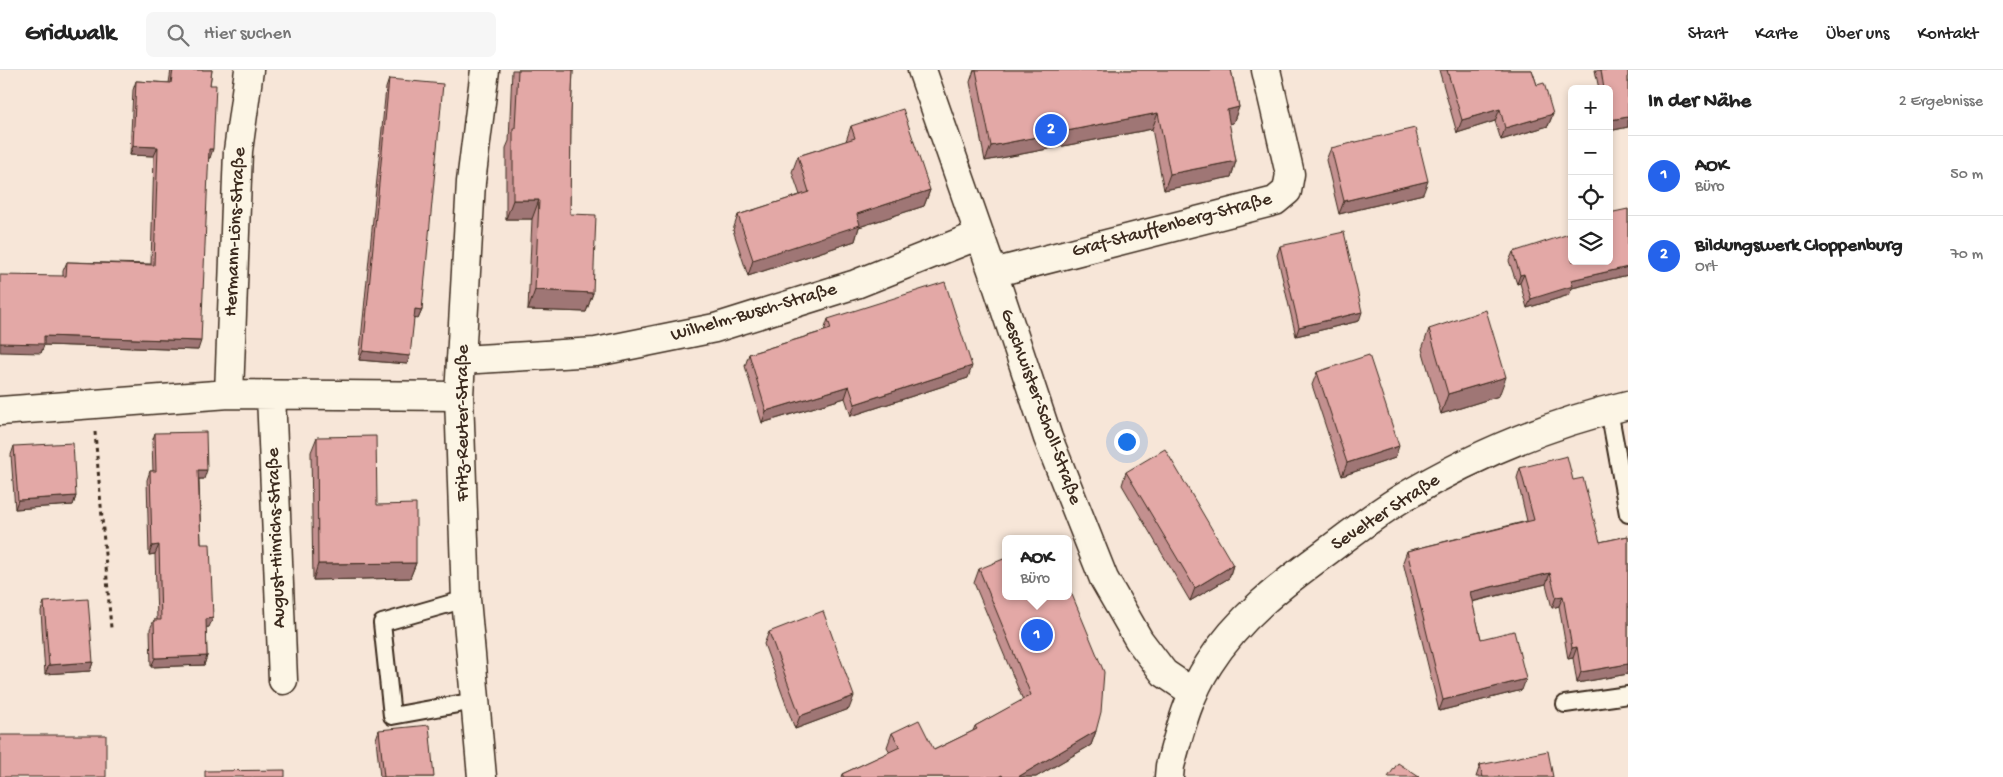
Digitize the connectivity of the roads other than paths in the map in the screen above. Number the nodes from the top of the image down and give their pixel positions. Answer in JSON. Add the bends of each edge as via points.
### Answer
{"nodes":[{"id":1,"x":249,"y":70,"type":"edge"},
{"id":2,"x":485,"y":70,"type":"edge"},
{"id":3,"x":922,"y":70,"type":"edge"},
{"id":4,"x":1266,"y":70,"type":"edge"},
{"id":5,"x":979,"y":234,"type":"junction"},
{"id":6,"x":993,"y":273,"type":"junction"},
{"id":7,"x":461,"y":360,"type":"junction"},
{"id":8,"x":229,"y":394,"type":"junction"},
{"id":9,"x":271,"y":395,"type":"junction"},
{"id":10,"x":459,"y":396,"type":"junction"},
{"id":11,"x":1618,"y":407,"type":"edge"},
{"id":12,"x":0,"y":411,"type":"edge"},
{"id":13,"x":1628,"y":514,"type":"edge"},
{"id":14,"x":466,"y":599,"type":"junction"},
{"id":15,"x":283,"y":680,"type":"dead end"},
{"id":16,"x":1192,"y":692,"type":"junction"},
{"id":17,"x":1628,"y":695,"type":"edge"},
{"id":18,"x":475,"y":701,"type":"junction"},
{"id":19,"x":1565,"y":704,"type":"dead end"},
{"id":20,"x":482,"y":777,"type":"edge"},
{"id":21,"x":1169,"y":777,"type":"edge"}],
"edges":[{"from":1,"to":8,"type":"street","name":"Hermann-Löns-Straße","via":[[238,151]]},
{"from":2,"to":7,"type":"street","name":"Fritz-Reuter-Straße","via":[[471,182]]},
{"from":3,"to":5,"type":"street","name":"Geschwister-Scholl-Straße"},
{"from":4,"to":6,"type":"street","name":"Graf-Stauffenberg-Straße","via":[[1290,174],[1287,191],[1275,201]]},
{"from":5,"to":6,"type":"street","name":"Geschwister-Scholl-Straße"},
{"from":5,"to":7,"type":"street","name":"Wilhelm-Busch-Straße","via":[[856,284],[715,328],[596,352]]},
{"from":6,"to":16,"type":"street","name":"Geschwister-Scholl-Straße","via":[[1048,438],[1104,579],[1139,640],[1164,673]]},
{"from":7,"to":10,"type":"street","name":"Fritz-Reuter-Straße"},
{"from":8,"to":9,"type":"street"},
{"from":8,"to":12,"type":"street"},
{"from":9,"to":10,"type":"street"},
{"from":9,"to":15,"type":"street","name":"August-Hinrichs-Straße"},
{"from":10,"to":14,"type":"street","name":"Fritz-Reuter-Straße"},
{"from":11,"to":13,"type":"lane"},
{"from":11,"to":16,"type":"street","name":"Sevelter Straße","via":[[1544,430],[1487,453],[1397,502],[1288,579],[1242,621],[1208,664]]},
{"from":14,"to":18,"type":"street","name":"Fritz-Reuter-Straße"},
{"from":14,"to":18,"type":"lane","via":[[382,623],[392,716]]},
{"from":16,"to":21,"type":"street"},
{"from":17,"to":19,"type":"lane"},
{"from":18,"to":20,"type":"street","name":"Fritz-Reuter-Straße"}]}
